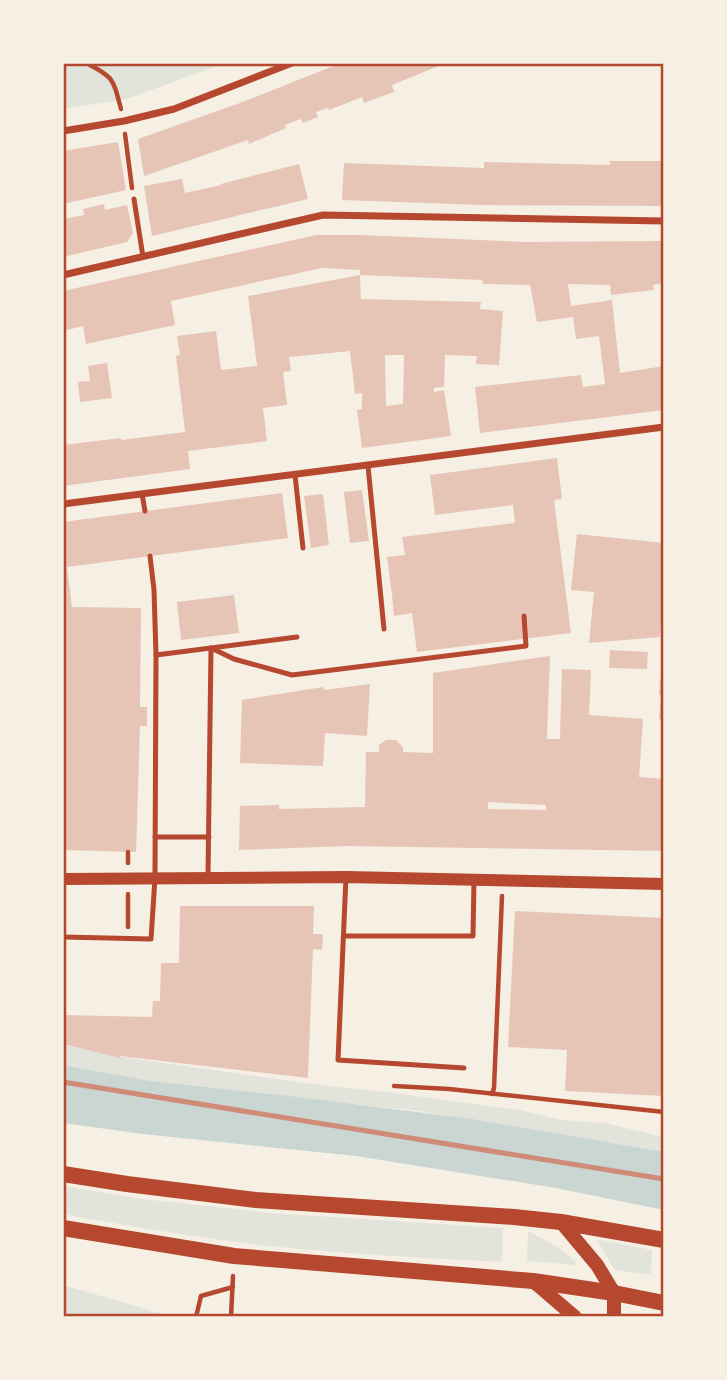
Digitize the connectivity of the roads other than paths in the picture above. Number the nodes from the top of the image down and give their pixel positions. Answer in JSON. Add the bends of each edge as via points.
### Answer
{"nodes":[{"id":1,"x":292,"y":63,"type":"edge"},
{"id":2,"x":63,"y":131,"type":"edge"},
{"id":3,"x":134,"y":199,"type":"road end"},
{"id":4,"x":664,"y":221,"type":"edge"},
{"id":5,"x":144,"y":257,"type":"junction"},
{"id":6,"x":63,"y":275,"type":"edge"},
{"id":7,"x":664,"y":428,"type":"edge"},
{"id":8,"x":368,"y":466,"type":"junction"},
{"id":9,"x":295,"y":475,"type":"junction"},
{"id":10,"x":142,"y":494,"type":"junction"},
{"id":11,"x":63,"y":504,"type":"edge"},
{"id":12,"x":145,"y":511,"type":"dead end"},
{"id":13,"x":303,"y":548,"type":"dead end"},
{"id":14,"x":150,"y":556,"type":"dead end"},
{"id":15,"x":524,"y":616,"type":"dead end"},
{"id":16,"x":384,"y":629,"type":"dead end"},
{"id":17,"x":297,"y":637,"type":"dead end"},
{"id":18,"x":211,"y":648,"type":"junction"},
{"id":19,"x":156,"y":656,"type":"junction"},
{"id":20,"x":155,"y":837,"type":"junction"},
{"id":21,"x":209,"y":837,"type":"junction"},
{"id":22,"x":208,"y":877,"type":"junction"},
{"id":23,"x":346,"y":877,"type":"junction"},
{"id":24,"x":155,"y":878,"type":"junction"},
{"id":25,"x":63,"y":879,"type":"edge"},
{"id":26,"x":474,"y":879,"type":"junction"},
{"id":27,"x":664,"y":884,"type":"edge"},
{"id":28,"x":345,"y":936,"type":"junction"},
{"id":29,"x":63,"y":937,"type":"edge"},
{"id":30,"x":464,"y":1068,"type":"dead end"},
{"id":31,"x":63,"y":1174,"type":"edge"},
{"id":32,"x":561,"y":1222,"type":"junction"},
{"id":33,"x":63,"y":1228,"type":"edge"},
{"id":34,"x":664,"y":1240,"type":"edge"},
{"id":35,"x":533,"y":1281,"type":"junction"},
{"id":36,"x":614,"y":1293,"type":"junction"},
{"id":37,"x":664,"y":1303,"type":"edge"},
{"id":38,"x":575,"y":1317,"type":"edge"},
{"id":39,"x":614,"y":1317,"type":"edge"}],
"edges":[{"from":1,"to":2,"type":"street","via":[[174,109]]},
{"from":3,"to":5,"type":"lane"},
{"from":4,"to":5,"type":"street","via":[[323,215]]},
{"from":5,"to":6,"type":"street"},
{"from":7,"to":8,"type":"street"},
{"from":8,"to":9,"type":"street"},
{"from":8,"to":16,"type":"lane"},
{"from":9,"to":10,"type":"street"},
{"from":9,"to":13,"type":"lane"},
{"from":10,"to":11,"type":"street"},
{"from":10,"to":12,"type":"lane"},
{"from":14,"to":19,"type":"lane"},
{"from":15,"to":18,"type":"lane","via":[[526,646],[292,675]]},
{"from":17,"to":18,"type":"lane"},
{"from":18,"to":19,"type":"lane"},
{"from":18,"to":21,"type":"lane"},
{"from":19,"to":20,"type":"lane"},
{"from":20,"to":21,"type":"lane"},
{"from":20,"to":24,"type":"lane"},
{"from":21,"to":22,"type":"lane"},
{"from":22,"to":23,"type":"street"},
{"from":22,"to":24,"type":"street"},
{"from":23,"to":26,"type":"street"},
{"from":23,"to":28,"type":"lane"},
{"from":24,"to":25,"type":"street"},
{"from":24,"to":29,"type":"lane","via":[[151,939]]},
{"from":26,"to":27,"type":"street"},
{"from":26,"to":28,"type":"lane","via":[[473,936]]},
{"from":28,"to":30,"type":"lane","via":[[338,1060]]},
{"from":31,"to":32,"type":"main road","via":[[256,1200]]},
{"from":32,"to":34,"type":"main road"},
{"from":32,"to":36,"type":"main road"},
{"from":33,"to":35,"type":"main road","via":[[234,1256]]},
{"from":35,"to":36,"type":"main road"},
{"from":35,"to":38,"type":"main road"},
{"from":36,"to":37,"type":"main road"},
{"from":36,"to":39,"type":"main road"}]}
